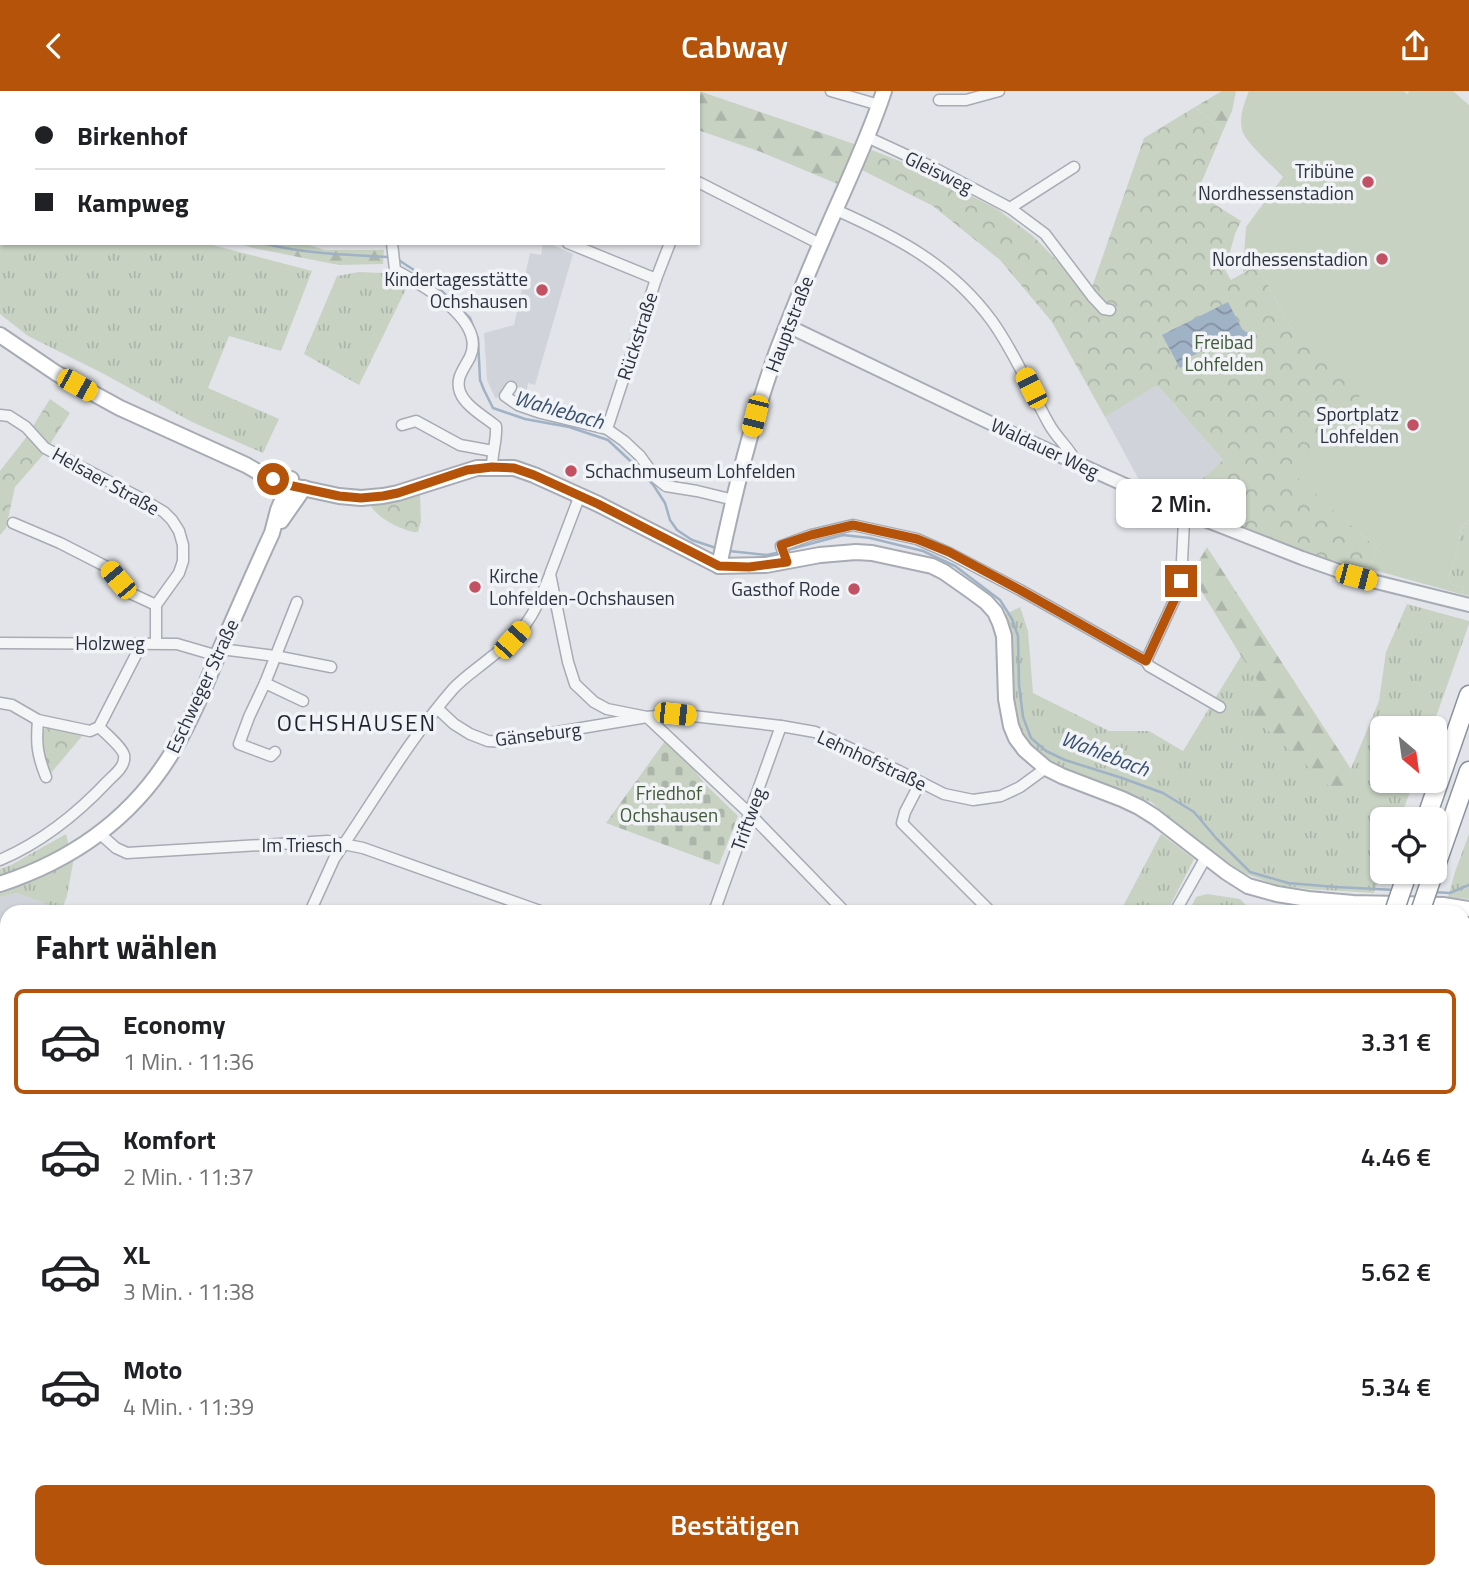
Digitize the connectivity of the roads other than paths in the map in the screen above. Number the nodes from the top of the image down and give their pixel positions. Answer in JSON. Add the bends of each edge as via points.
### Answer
{"nodes":[{"id":1,"x":831,"y":91,"type":"edge"},
{"id":2,"x":999,"y":91,"type":"edge"},
{"id":3,"x":881,"y":98,"type":"edge"},
{"id":4,"x":939,"y":100,"type":"dead end"},
{"id":5,"x":867,"y":137,"type":"junction"},
{"id":6,"x":1074,"y":167,"type":"dead end"},
{"id":7,"x":700,"y":183,"type":"edge"},
{"id":8,"x":1010,"y":208,"type":"junction"},
{"id":9,"x":835,"y":210,"type":"junction"},
{"id":10,"x":820,"y":244,"type":"junction"},
{"id":11,"x":392,"y":245,"type":"edge"},
{"id":12,"x":573,"y":245,"type":"edge"},
{"id":13,"x":669,"y":245,"type":"edge"},
{"id":14,"x":656,"y":279,"type":"junction"},
{"id":15,"x":1110,"y":310,"type":"dead end"},
{"id":16,"x":788,"y":326,"type":"junction"},
{"id":17,"x":0,"y":335,"type":"edge"},
{"id":18,"x":511,"y":387,"type":"dead end"},
{"id":19,"x":0,"y":415,"type":"edge"},
{"id":20,"x":402,"y":425,"type":"dead end"},
{"id":21,"x":607,"y":429,"type":"junction"},
{"id":22,"x":493,"y":451,"type":"junction"},
{"id":23,"x":1077,"y":464,"type":"junction"},
{"id":24,"x":492,"y":467,"type":"junction"},
{"id":25,"x":290,"y":482,"type":"junction"},
{"id":26,"x":304,"y":488,"type":"junction"},
{"id":27,"x":580,"y":495,"type":"junction"},
{"id":28,"x":734,"y":500,"type":"junction"},
{"id":29,"x":1186,"y":513,"type":"junction"},
{"id":30,"x":13,"y":523,"type":"dead end"},
{"id":31,"x":272,"y":533,"type":"junction"},
{"id":32,"x":784,"y":555,"type":"junction"},
{"id":33,"x":720,"y":561,"type":"junction"},
{"id":34,"x":550,"y":574,"type":"junction"},
{"id":35,"x":297,"y":602,"type":"dead end"},
{"id":36,"x":1469,"y":604,"type":"edge"},
{"id":37,"x":156,"y":605,"type":"junction"},
{"id":38,"x":0,"y":643,"type":"edge"},
{"id":39,"x":142,"y":643,"type":"junction"},
{"id":40,"x":156,"y":643,"type":"junction"},
{"id":41,"x":219,"y":652,"type":"junction"},
{"id":42,"x":275,"y":656,"type":"junction"},
{"id":43,"x":1146,"y":661,"type":"junction"},
{"id":44,"x":331,"y":667,"type":"dead end"},
{"id":45,"x":265,"y":683,"type":"junction"},
{"id":46,"x":1469,"y":695,"type":"edge"},
{"id":47,"x":303,"y":701,"type":"dead end"},
{"id":48,"x":0,"y":702,"type":"edge"},
{"id":49,"x":1220,"y":707,"type":"dead end"},
{"id":50,"x":438,"y":709,"type":"junction"},
{"id":51,"x":648,"y":717,"type":"junction"},
{"id":52,"x":38,"y":720,"type":"junction"},
{"id":53,"x":781,"y":726,"type":"junction"},
{"id":54,"x":99,"y":727,"type":"junction"},
{"id":55,"x":275,"y":752,"type":"dead end"},
{"id":56,"x":1046,"y":768,"type":"junction"},
{"id":57,"x":1469,"y":771,"type":"edge"},
{"id":58,"x":46,"y":777,"type":"dead end"},
{"id":59,"x":920,"y":783,"type":"junction"},
{"id":60,"x":1430,"y":807,"type":"edge"},
{"id":61,"x":750,"y":814,"type":"junction"},
{"id":62,"x":99,"y":833,"type":"junction"},
{"id":63,"x":1447,"y":833,"type":"edge"},
{"id":64,"x":344,"y":844,"type":"junction"},
{"id":65,"x":1206,"y":857,"type":"junction"},
{"id":66,"x":0,"y":860,"type":"edge"},
{"id":67,"x":0,"y":884,"type":"edge"},
{"id":68,"x":1404,"y":884,"type":"edge"},
{"id":69,"x":1429,"y":884,"type":"edge"},
{"id":70,"x":313,"y":905,"type":"edge"},
{"id":71,"x":523,"y":905,"type":"edge"},
{"id":72,"x":717,"y":905,"type":"edge"},
{"id":73,"x":838,"y":905,"type":"edge"},
{"id":74,"x":984,"y":905,"type":"edge"},
{"id":75,"x":1179,"y":905,"type":"edge"},
{"id":76,"x":1396,"y":905,"type":"edge"},
{"id":77,"x":1422,"y":905,"type":"edge"},
{"id":78,"x":1443,"y":905,"type":"edge"}],
"edges":[{"from":1,"to":3,"type":"street"},
{"from":2,"to":4,"type":"street","via":[[966,100]]},
{"from":3,"to":5,"type":"main road","name":"Hauptstraße"},
{"from":5,"to":8,"type":"street","name":"Gleisweg"},
{"from":5,"to":9,"type":"main road","name":"Hauptstraße"},
{"from":6,"to":8,"type":"street"},
{"from":7,"to":10,"type":"street"},
{"from":8,"to":15,"type":"street","name":"Gleisweg","via":[[1045,234],[1092,296],[1104,310]]},
{"from":9,"to":10,"type":"main road","name":"Hauptstraße"},
{"from":9,"to":23,"type":"street","via":[[910,246],[964,288],[993,322],[1050,426]]},
{"from":10,"to":16,"type":"main road","name":"Hauptstraße"},
{"from":11,"to":22,"type":"street","via":[[395,270],[444,301],[469,327],[473,343],[458,382],[460,394],[496,426]]},
{"from":12,"to":14,"type":"street"},
{"from":13,"to":14,"type":"street","name":"Rückstraße"},
{"from":14,"to":21,"type":"street","name":"Rückstraße"},
{"from":16,"to":23,"type":"street","name":"Waldauer Weg"},
{"from":16,"to":28,"type":"main road","name":"Hauptstraße","via":[[755,416]]},
{"from":17,"to":25,"type":"main road","via":[[120,408],[258,472]]},
{"from":18,"to":21,"type":"street","via":[[505,396],[518,405]]},
{"from":19,"to":37,"type":"street","name":"Helsaer Straße","via":[[26,427],[45,448],[172,520],[183,545],[183,561]]},
{"from":20,"to":22,"type":"street","via":[[416,421],[460,445]]},
{"from":21,"to":28,"type":"street","via":[[632,448],[666,486]]},
{"from":22,"to":24,"type":"street"},
{"from":23,"to":29,"type":"street","name":"Waldauer Weg"},
{"from":24,"to":26,"type":"main road","via":[[467,470],[383,496],[339,496]]},
{"from":24,"to":27,"type":"main road","via":[[514,468]]},
{"from":25,"to":26,"type":"main road"},
{"from":25,"to":31,"type":"main road","name":"Eschweger Straße"},
{"from":26,"to":31,"type":"main road","name":"Eschweger Straße"},
{"from":27,"to":33,"type":"main road"},
{"from":27,"to":34,"type":"street"},
{"from":28,"to":33,"type":"main road","name":"Hauptstraße"},
{"from":29,"to":36,"type":"street","name":"Waldauer Weg","via":[[1356,577]]},
{"from":29,"to":43,"type":"street","via":[[1181,581]]},
{"from":30,"to":37,"type":"street","via":[[107,567],[130,593]]},
{"from":31,"to":41,"type":"main road","name":"Eschweger Straße"},
{"from":32,"to":33,"type":"main road","via":[[749,567]]},
{"from":32,"to":43,"type":"street","via":[[781,545],[853,525],[917,539],[949,552]]},
{"from":32,"to":56,"type":"main road","via":[[872,554],[932,566],[986,602],[995,611],[1004,636],[1011,726],[1025,750]]},
{"from":34,"to":50,"type":"street","via":[[527,624],[454,687]]},
{"from":34,"to":51,"type":"street","via":[[575,684],[607,709]]},
{"from":35,"to":42,"type":"street"},
{"from":37,"to":40,"type":"street"},
{"from":38,"to":39,"type":"street","name":"Holzweg"},
{"from":39,"to":40,"type":"street","name":"Holzweg"},
{"from":39,"to":54,"type":"street"},
{"from":40,"to":41,"type":"street","name":"Holzweg"},
{"from":41,"to":42,"type":"street","name":"Holzweg"},
{"from":41,"to":62,"type":"main road","name":"Eschweger Straße","via":[[163,766],[135,801]]},
{"from":42,"to":44,"type":"street","name":"Holzweg"},
{"from":42,"to":45,"type":"street"},
{"from":43,"to":49,"type":"street"},
{"from":45,"to":47,"type":"street"},
{"from":45,"to":55,"type":"street","via":[[239,744],[271,756]]},
{"from":46,"to":60,"type":"highway"},
{"from":48,"to":52,"type":"street"},
{"from":50,"to":51,"type":"street","name":"Gänseburg","via":[[470,734],[507,742]]},
{"from":50,"to":64,"type":"street"},
{"from":51,"to":53,"type":"street","name":"Lehnhofstraße","via":[[675,714]]},
{"from":51,"to":61,"type":"street"},
{"from":52,"to":54,"type":"street","via":[[90,731]]},
{"from":52,"to":58,"type":"street","via":[[38,757]]},
{"from":53,"to":59,"type":"street","name":"Lehnhofstraße","via":[[815,732]]},
{"from":53,"to":61,"type":"street","name":"Triftweg"},
{"from":54,"to":66,"type":"street","via":[[122,750],[123,765],[64,823]]},
{"from":56,"to":59,"type":"street","name":"Lehnhofstraße","via":[[1000,796],[973,800]]},
{"from":56,"to":65,"type":"main road","via":[[1139,807]]},
{"from":57,"to":63,"type":"highway"},
{"from":59,"to":74,"type":"street","via":[[902,823]]},
{"from":61,"to":72,"type":"street","name":"Triftweg"},
{"from":61,"to":73,"type":"street"},
{"from":62,"to":64,"type":"street","name":"Im Triesch","via":[[127,853],[273,843]]},
{"from":62,"to":67,"type":"main road","name":"Eschweger Straße","via":[[64,857]]},
{"from":64,"to":70,"type":"street"},
{"from":64,"to":71,"type":"street","name":"Im Triesch"},
{"from":65,"to":75,"type":"street"},
{"from":65,"to":78,"type":"main road","via":[[1248,886],[1277,894],[1353,903]]},
{"from":68,"to":76,"type":"highway","bridge":true},
{"from":69,"to":77,"type":"highway","bridge":true}]}
